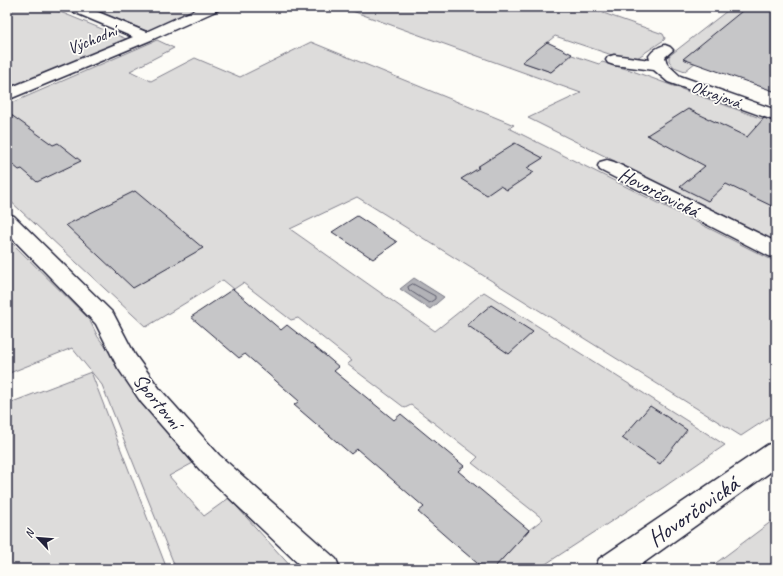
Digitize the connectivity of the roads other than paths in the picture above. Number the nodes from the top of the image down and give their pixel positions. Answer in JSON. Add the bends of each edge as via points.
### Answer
{"nodes":[{"id":1,"x":74,"y":7,"type":"edge"},
{"id":2,"x":213,"y":7,"type":"edge"},
{"id":3,"x":146,"y":38,"type":"junction"},
{"id":4,"x":665,"y":50,"type":"dead end"},
{"id":5,"x":614,"y":60,"type":"dead end"},
{"id":6,"x":659,"y":66,"type":"junction"},
{"id":7,"x":7,"y":95,"type":"edge"},
{"id":8,"x":776,"y":116,"type":"edge"},
{"id":9,"x":607,"y":166,"type":"dead end"},
{"id":10,"x":7,"y":221,"type":"edge"},
{"id":11,"x":776,"y":251,"type":"edge"},
{"id":12,"x":776,"y":453,"type":"edge"},
{"id":13,"x":325,"y":569,"type":"edge"},
{"id":14,"x":610,"y":569,"type":"edge"}],
"edges":[{"from":1,"to":3,"type":"street"},
{"from":2,"to":3,"type":"street","name":"Východní"},
{"from":3,"to":7,"type":"street","name":"Východní"},
{"from":4,"to":6,"type":"street","via":[[658,56]]},
{"from":5,"to":6,"type":"street"},
{"from":6,"to":8,"type":"street","name":"Okrajová","via":[[674,79]]},
{"from":9,"to":11,"type":"street","name":"Hovorčovická"},
{"from":10,"to":13,"type":"street","name":"Sportovní","via":[[105,319],[126,361],[150,395],[210,463]]},
{"from":12,"to":14,"type":"street","name":"Hovorčovická"}]}
